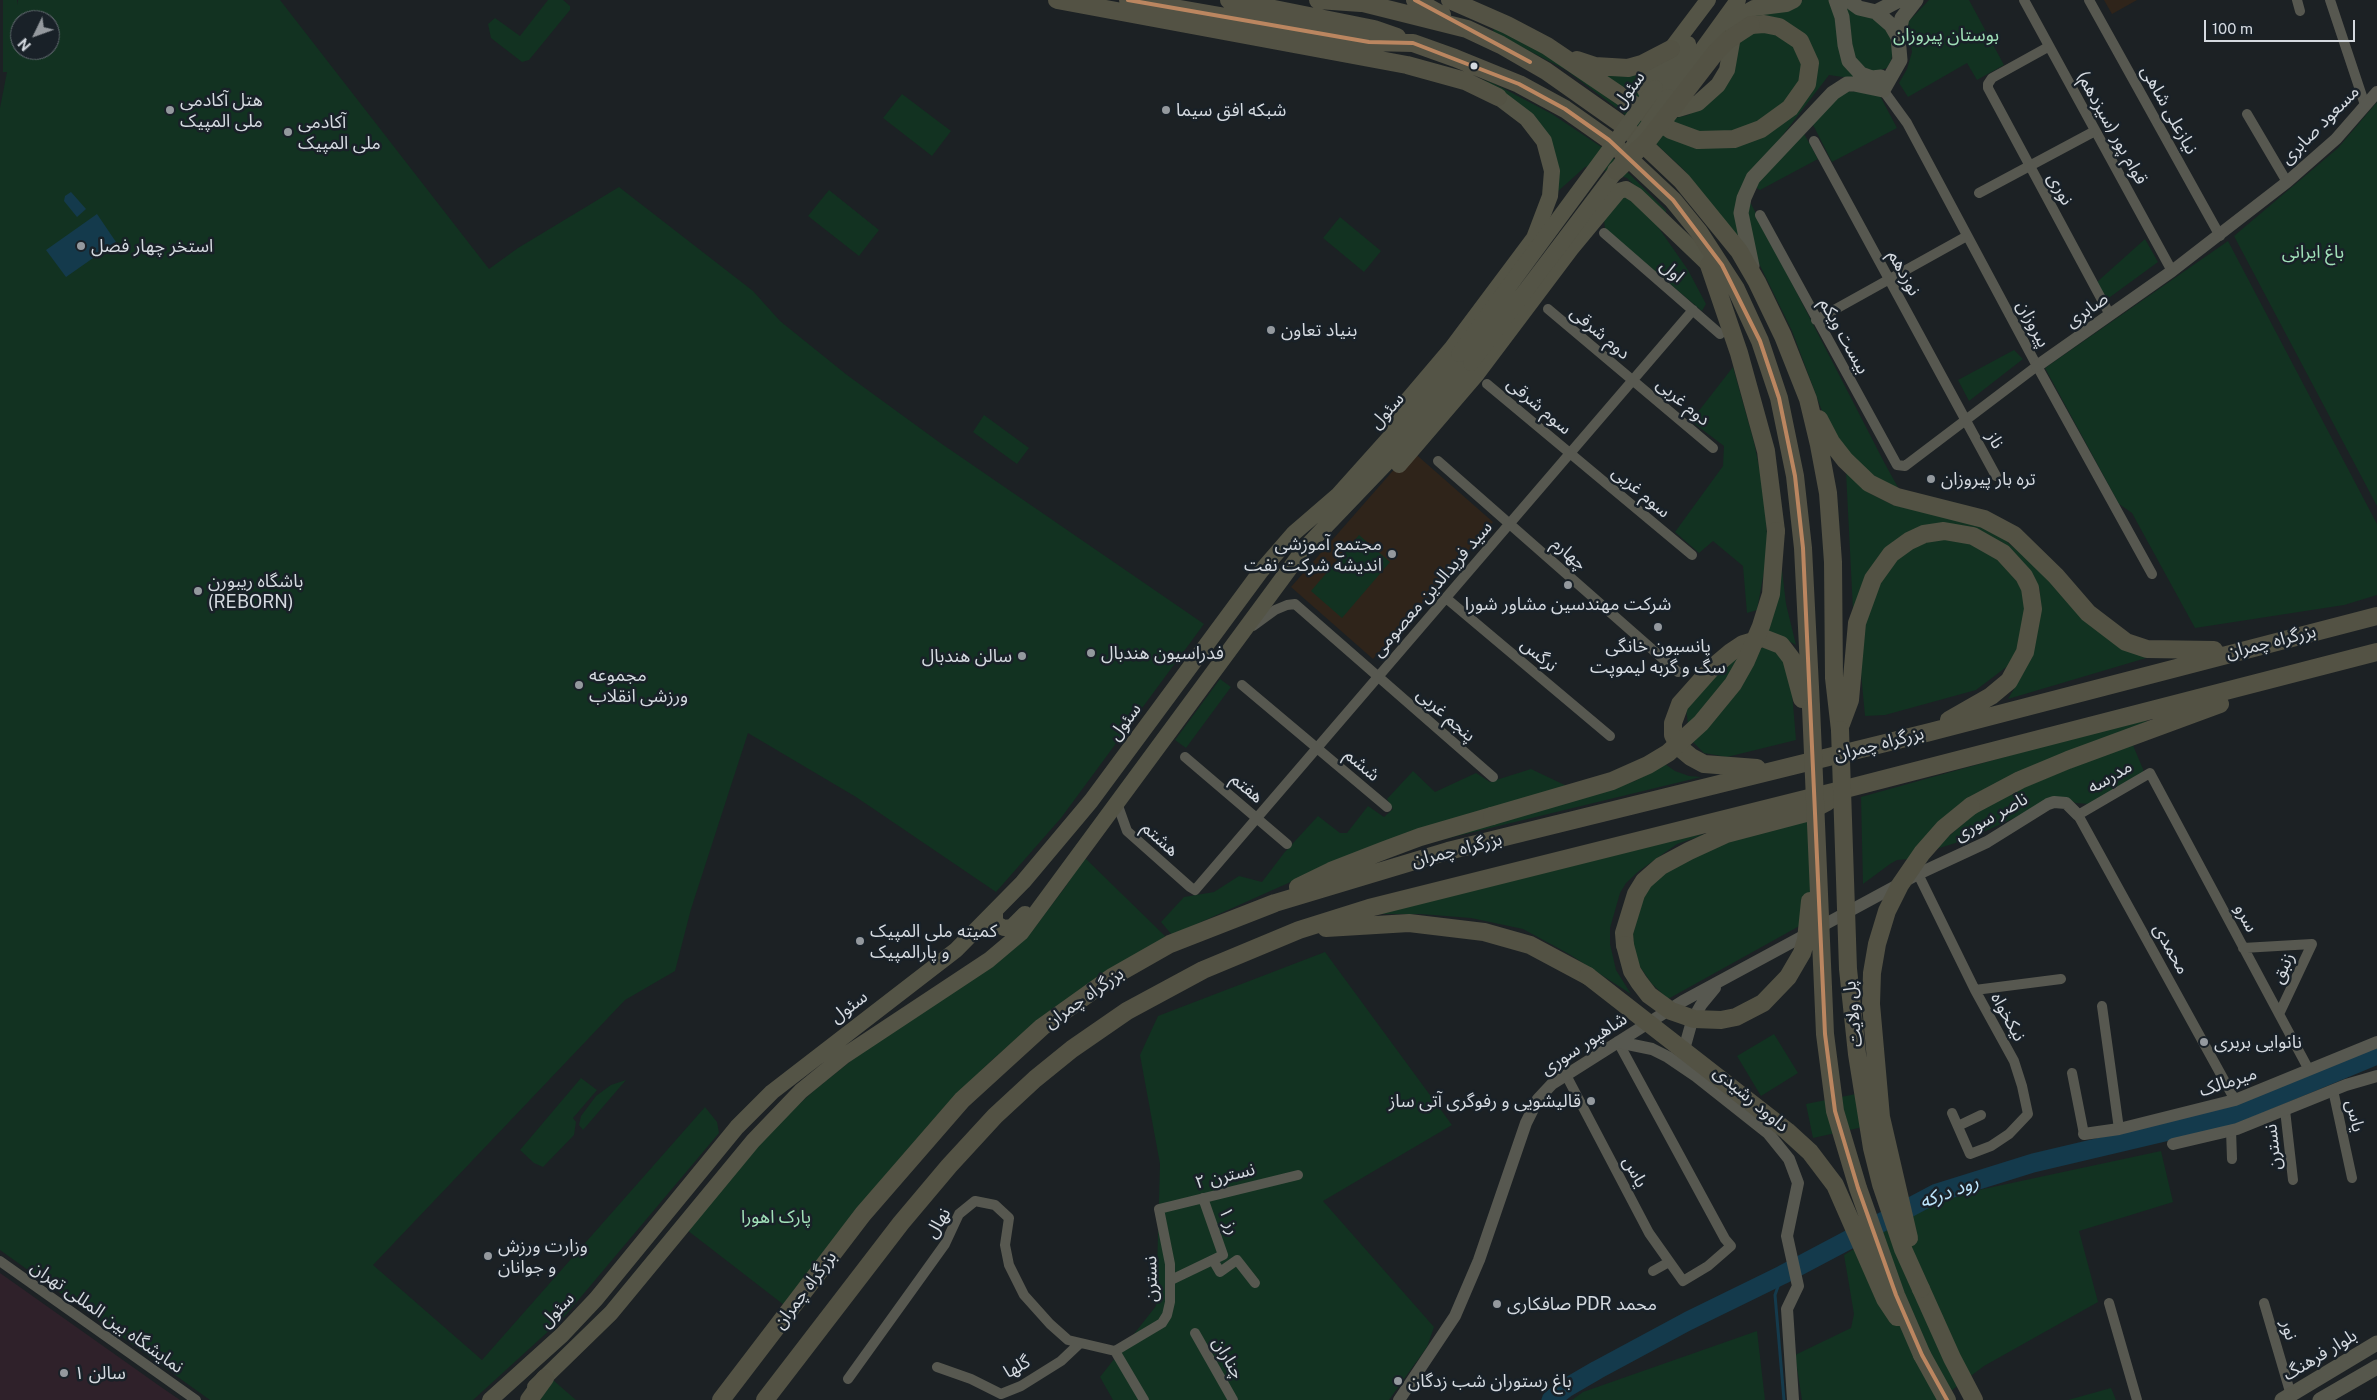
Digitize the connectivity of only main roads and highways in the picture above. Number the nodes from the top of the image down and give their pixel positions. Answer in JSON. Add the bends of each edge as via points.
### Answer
{"nodes":[{"id":1,"x":1057,"y":0,"type":"edge"},
{"id":2,"x":1128,"y":0,"type":"edge"},
{"id":3,"x":1229,"y":0,"type":"edge"},
{"id":4,"x":1318,"y":0,"type":"edge"},
{"id":5,"x":1415,"y":0,"type":"edge"},
{"id":6,"x":1450,"y":0,"type":"edge"},
{"id":7,"x":1708,"y":0,"type":"edge"},
{"id":8,"x":1721,"y":0,"type":"edge"},
{"id":9,"x":1738,"y":0,"type":"edge"},
{"id":10,"x":1794,"y":0,"type":"edge"},
{"id":11,"x":1836,"y":0,"type":"edge"},
{"id":12,"x":1848,"y":0,"type":"edge"},
{"id":13,"x":1899,"y":0,"type":"edge"},
{"id":14,"x":1916,"y":0,"type":"edge"},
{"id":15,"x":1356,"y":1,"type":"edge"},
{"id":16,"x":1876,"y":12,"type":"junction"},
{"id":17,"x":1466,"y":29,"type":"junction"},
{"id":18,"x":1898,"y":37,"type":"junction"},
{"id":19,"x":1413,"y":43,"type":"junction"},
{"id":20,"x":1547,"y":46,"type":"junction"},
{"id":21,"x":1671,"y":50,"type":"junction"},
{"id":22,"x":1891,"y":76,"type":"junction"},
{"id":23,"x":1662,"y":92,"type":"junction"},
{"id":24,"x":1498,"y":97,"type":"joint"},
{"id":25,"x":1616,"y":171,"type":"junction"},
{"id":26,"x":1673,"y":200,"type":"junction"},
{"id":27,"x":1534,"y":238,"type":"junction"},
{"id":28,"x":1571,"y":249,"type":"junction"},
{"id":29,"x":1709,"y":265,"type":"junction"},
{"id":30,"x":1757,"y":282,"type":"junction"},
{"id":31,"x":1751,"y":322,"type":"junction"},
{"id":32,"x":1465,"y":359,"type":"junction"},
{"id":33,"x":1808,"y":399,"type":"junction"},
{"id":34,"x":1294,"y":533,"type":"junction"},
{"id":35,"x":1304,"y":548,"type":"junction"},
{"id":36,"x":2377,"y":616,"type":"edge"},
{"id":37,"x":2242,"y":650,"type":"junction"},
{"id":38,"x":2377,"y":652,"type":"edge"},
{"id":39,"x":2270,"y":681,"type":"junction"},
{"id":40,"x":1840,"y":730,"type":"junction"},
{"id":41,"x":1930,"y":732,"type":"junction"},
{"id":42,"x":1812,"y":746,"type":"junction"},
{"id":43,"x":1778,"y":770,"type":"junction"},
{"id":44,"x":1853,"y":788,"type":"junction"},
{"id":45,"x":1815,"y":836,"type":"junction"},
{"id":46,"x":1060,"y":881,"type":"junction"},
{"id":47,"x":1276,"y":903,"type":"junction"},
{"id":48,"x":995,"y":911,"type":"junction"},
{"id":49,"x":1298,"y":930,"type":"junction"},
{"id":50,"x":1921,"y":1289,"type":"junction"},
{"id":51,"x":2377,"y":1343,"type":"edge"},
{"id":52,"x":1922,"y":1356,"type":"junction"},
{"id":53,"x":2376,"y":1367,"type":"edge"},
{"id":54,"x":545,"y":1378,"type":"junction"},
{"id":55,"x":2286,"y":1397,"type":"edge"},
{"id":56,"x":490,"y":1400,"type":"edge"},
{"id":57,"x":520,"y":1400,"type":"edge"},
{"id":58,"x":529,"y":1400,"type":"edge"},
{"id":59,"x":721,"y":1400,"type":"edge"},
{"id":60,"x":765,"y":1400,"type":"edge"},
{"id":61,"x":1946,"y":1400,"type":"edge"},
{"id":62,"x":1974,"y":1400,"type":"edge"},
{"id":63,"x":2320,"y":1400,"type":"edge"}],
"edges":[{"from":1,"to":24,"type":"highway","via":[[1407,65],[1465,81]]},
{"from":2,"to":19,"type":"highway","via":[[1369,42]]},
{"from":3,"to":19,"type":"highway","via":[[1374,29]]},
{"from":4,"to":15,"type":"highway"},
{"from":5,"to":17,"type":"highway"},
{"from":6,"to":20,"type":"highway"},
{"from":7,"to":21,"type":"main road"},
{"from":8,"to":23,"type":"main road","name":"سئول"},
{"from":9,"to":23,"type":"main road","name":"سئول"},
{"from":10,"to":21,"type":"main road","via":[[1745,13],[1732,33],[1727,70],[1718,85],[1689,107],[1668,109],[1654,101],[1644,88],[1648,74]]},
{"from":11,"to":22,"type":"main road","via":[[1850,61],[1861,74],[1872,78]]},
{"from":12,"to":16,"type":"main road","via":[[1859,8]]},
{"from":13,"to":16,"type":"main road"},
{"from":14,"to":18,"type":"main road","via":[[1902,18]]},
{"from":15,"to":17,"type":"highway"},
{"from":16,"to":18,"type":"main road","via":[[1891,25]]},
{"from":17,"to":30,"type":"highway","via":[[1546,71],[1624,126],[1682,181],[1712,216],[1739,251]]},
{"from":18,"to":22,"type":"main road","via":[[1900,60]]},
{"from":19,"to":26,"type":"highway","via":[[1500,76],[1565,109],[1609,140]]},
{"from":20,"to":21,"type":"highway","via":[[1587,64],[1612,68],[1642,64]]},
{"from":20,"to":25,"type":"highway","bridge":true,"via":[[1671,130],[1698,140],[1723,141],[1747,135],[1776,120],[1801,95],[1809,74],[1807,53],[1794,34],[1779,27],[1751,25],[1716,52],[1648,139]]},
{"from":22,"to":30,"type":"main road","via":[[1883,90],[1847,84],[1833,93],[1764,164],[1749,186],[1741,213]]},
{"from":23,"to":25,"type":"main road","name":"سئول","bridge":true},
{"from":23,"to":32,"type":"main road","name":"سئول","bridge":true},
{"from":24,"to":27,"type":"main road","via":[[1536,129],[1548,155],[1553,183]]},
{"from":25,"to":32,"type":"main road","name":"سئول","bridge":true},
{"from":26,"to":29,"type":"highway"},
{"from":26,"to":31,"type":"highway","via":[[1722,265]]},
{"from":27,"to":28,"type":"main road","via":[[1581,176],[1596,173],[1606,181],[1606,189]]},
{"from":27,"to":34,"type":"main road","via":[[1451,349]]},
{"from":28,"to":29,"type":"main road","via":[[1619,191],[1626,189],[1648,205]]},
{"from":28,"to":35,"type":"main road","via":[[1477,374],[1419,444],[1348,518]]},
{"from":29,"to":31,"type":"highway"},
{"from":29,"to":47,"type":"highway","bridge":true,"via":[[1739,353],[1766,451],[1776,530],[1771,594],[1761,626],[1733,684],[1701,723],[1668,753],[1648,765],[1612,780],[1420,837],[1331,871],[1305,883]]},
{"from":30,"to":33,"type":"highway"},
{"from":31,"to":42,"type":"highway","name":"پل ولایت","bridge":true,"via":[[1779,398],[1795,476],[1803,548]]},
{"from":32,"to":34,"type":"main road","name":"سئول","via":[[1424,399],[1338,495]]},
{"from":32,"to":35,"type":"main road","name":"سئول","via":[[1394,455]]},
{"from":33,"to":37,"type":"highway","via":[[1845,460],[1869,483],[1897,497],[1984,519],[2014,535],[2088,613],[2126,642],[2147,649]]},
{"from":33,"to":40,"type":"highway","name":"پل ولایت","via":[[1828,494],[1834,562],[1834,678]]},
{"from":34,"to":48,"type":"main road","name":"سئول","via":[[1261,571],[1083,811]]},
{"from":35,"to":46,"type":"main road","name":"سئول"},
{"from":36,"to":37,"type":"highway","name":"بزرگراه چمران"},
{"from":37,"to":41,"type":"highway","name":"بزرگراه چمران"},
{"from":38,"to":39,"type":"highway","name":"بزرگراه چمران"},
{"from":39,"to":44,"type":"highway","name":"بزرگراه چمران"},
{"from":39,"to":50,"type":"highway","bridge":true,"via":[[2243,695],[2020,780],[1971,806],[1944,828],[1900,885],[1887,911],[1877,944],[1871,1012],[1881,1118]]},
{"from":40,"to":41,"type":"highway","via":[[1850,700],[1857,623],[1876,574],[1891,554],[1909,541],[1935,532],[1953,531],[1984,541],[2010,559],[2030,588],[2032,619],[2025,652],[2009,681],[1991,696]]},
{"from":40,"to":50,"type":"highway","name":"پل ولایت","bridge":true,"via":[[1848,969],[1857,1054],[1881,1184],[1903,1249]]},
{"from":41,"to":43,"type":"highway","name":"بزرگراه چمران"},
{"from":42,"to":43,"type":"highway","via":[[1797,672],[1781,645],[1763,638],[1743,644],[1731,652],[1680,704],[1673,723],[1673,735],[1679,747],[1704,764]]},
{"from":42,"to":45,"type":"highway","name":"پل ولایت","bridge":true},
{"from":43,"to":47,"type":"highway","name":"بزرگراه چمران","via":[[1448,852]]},
{"from":44,"to":45,"type":"highway","bridge":true,"via":[[1806,813],[1726,834],[1688,850],[1644,881],[1636,894],[1626,926],[1625,945],[1632,971],[1649,995],[1671,1011],[1694,1019],[1721,1020],[1751,1010],[1779,988],[1802,953],[1806,940]]},
{"from":44,"to":49,"type":"highway","name":"بزرگراه چمران","via":[[1494,875]]},
{"from":45,"to":52,"type":"highway","name":"پل ولایت","bridge":true,"via":[[1825,1034],[1835,1111],[1858,1188],[1896,1295]]},
{"from":46,"to":48,"type":"main road","via":[[1042,892],[1012,927],[997,926],[993,918]]},
{"from":46,"to":54,"type":"main road","name":"سئول","via":[[1007,946],[844,1056],[801,1091],[752,1141],[611,1313]]},
{"from":47,"to":59,"type":"highway","name":"بزرگراه چمران","via":[[1170,944],[1136,963],[1042,1027],[1011,1053],[962,1100],[897,1172]]},
{"from":48,"to":56,"type":"main road","name":"سئول","via":[[930,972],[772,1092],[737,1127],[596,1299],[562,1335]]},
{"from":49,"to":52,"type":"highway","bridge":true,"via":[[1409,923],[1484,932],[1530,945],[1588,976],[1810,1152],[1835,1186],[1885,1299]]},
{"from":49,"to":60,"type":"highway","name":"بزرگراه چمران","via":[[1203,970],[1127,1011],[1072,1049],[1035,1080],[996,1116],[919,1202]]},
{"from":50,"to":62,"type":"highway"},
{"from":51,"to":55,"type":"main road","name":"بلوار فرهنگ"},
{"from":52,"to":61,"type":"highway"},
{"from":53,"to":63,"type":"main road"},
{"from":54,"to":57,"type":"main road","name":"سئول"},
{"from":54,"to":58,"type":"highway"}]}
